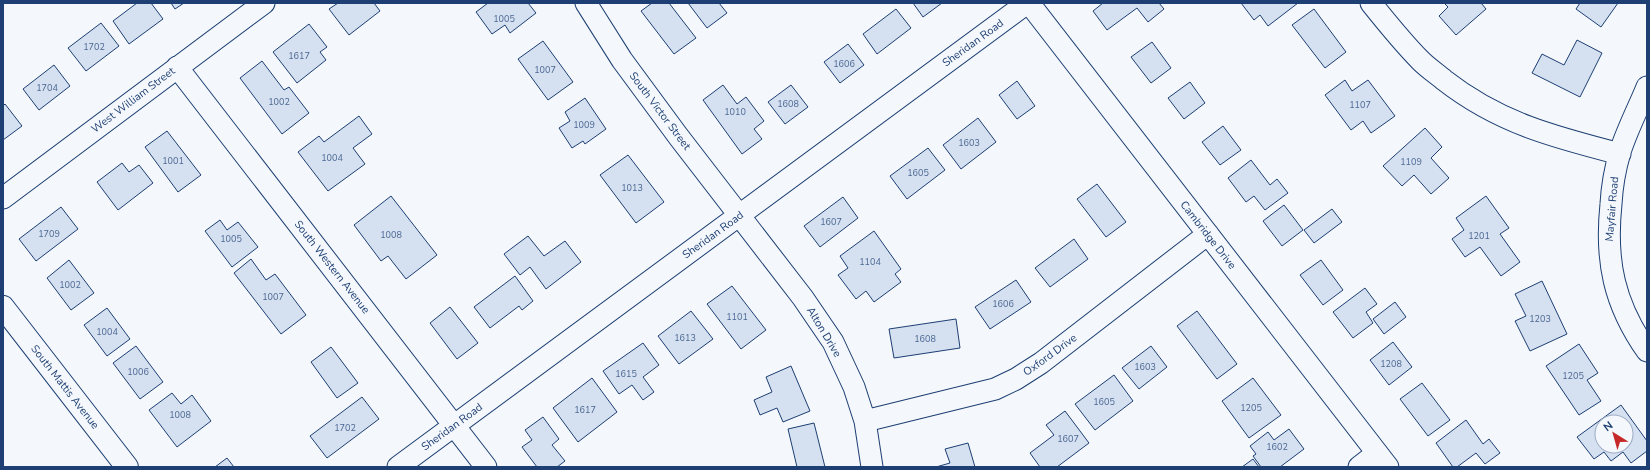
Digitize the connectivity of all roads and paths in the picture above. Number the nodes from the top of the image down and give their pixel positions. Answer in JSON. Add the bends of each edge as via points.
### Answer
{"nodes":[{"id":1,"x":264,"y":3,"type":"edge"},
{"id":2,"x":586,"y":3,"type":"edge"},
{"id":3,"x":1028,"y":3,"type":"edge"},
{"id":4,"x":1371,"y":3,"type":"edge"},
{"id":5,"x":177,"y":67,"type":"junction"},
{"id":6,"x":1647,"y":87,"type":"edge"},
{"id":7,"x":1620,"y":154,"type":"junction"},
{"id":8,"x":3,"y":198,"type":"edge"},
{"id":9,"x":739,"y":215,"type":"junction"},
{"id":10,"x":1208,"y":234,"type":"junction"},
{"id":11,"x":3,"y":306,"type":"edge"},
{"id":12,"x":1647,"y":351,"type":"edge"},
{"id":13,"x":865,"y":421,"type":"junction"},
{"id":14,"x":454,"y":425,"type":"junction"},
{"id":15,"x":1383,"y":460,"type":"edge"},
{"id":16,"x":127,"y":467,"type":"edge"},
{"id":17,"x":398,"y":467,"type":"edge"},
{"id":18,"x":486,"y":467,"type":"edge"},
{"id":19,"x":872,"y":467,"type":"edge"},
{"id":20,"x":1359,"y":467,"type":"edge"}],
"edges":[{"from":1,"to":5,"type":"street","name":"West William Street"},
{"from":2,"to":9,"type":"street","name":"South Victor Street","via":[[622,60]]},
{"from":3,"to":9,"type":"street","name":"Sheridan Road"},
{"from":3,"to":10,"type":"street","name":"Cambridge Drive"},
{"from":4,"to":7,"type":"street","via":[[1395,34],[1422,62],[1460,92],[1487,109],[1530,128]]},
{"from":5,"to":8,"type":"street","name":"West William Street"},
{"from":5,"to":14,"type":"street","name":"South Western Avenue"},
{"from":6,"to":7,"type":"street","name":"Mayfair Road"},
{"from":7,"to":12,"type":"street","name":"Mayfair Road","via":[[1613,183],[1608,226],[1609,252],[1613,279],[1622,307],[1635,334]]},
{"from":9,"to":13,"type":"street","name":"Alton Drive","via":[[803,298],[833,342],[854,388]]},
{"from":9,"to":14,"type":"street","name":"Sheridan Road"},
{"from":10,"to":13,"type":"street","name":"Oxford Drive","via":[[1041,363],[1016,379],[995,389]]},
{"from":10,"to":15,"type":"street","name":"Cambridge Drive"},
{"from":11,"to":16,"type":"main road","name":"South Mattis Avenue"},
{"from":13,"to":19,"type":"street","name":"Alton Drive"},
{"from":14,"to":17,"type":"street","name":"Sheridan Road"},
{"from":14,"to":18,"type":"street","name":"South Western Avenue"},
{"from":15,"to":20,"type":"street"}]}
